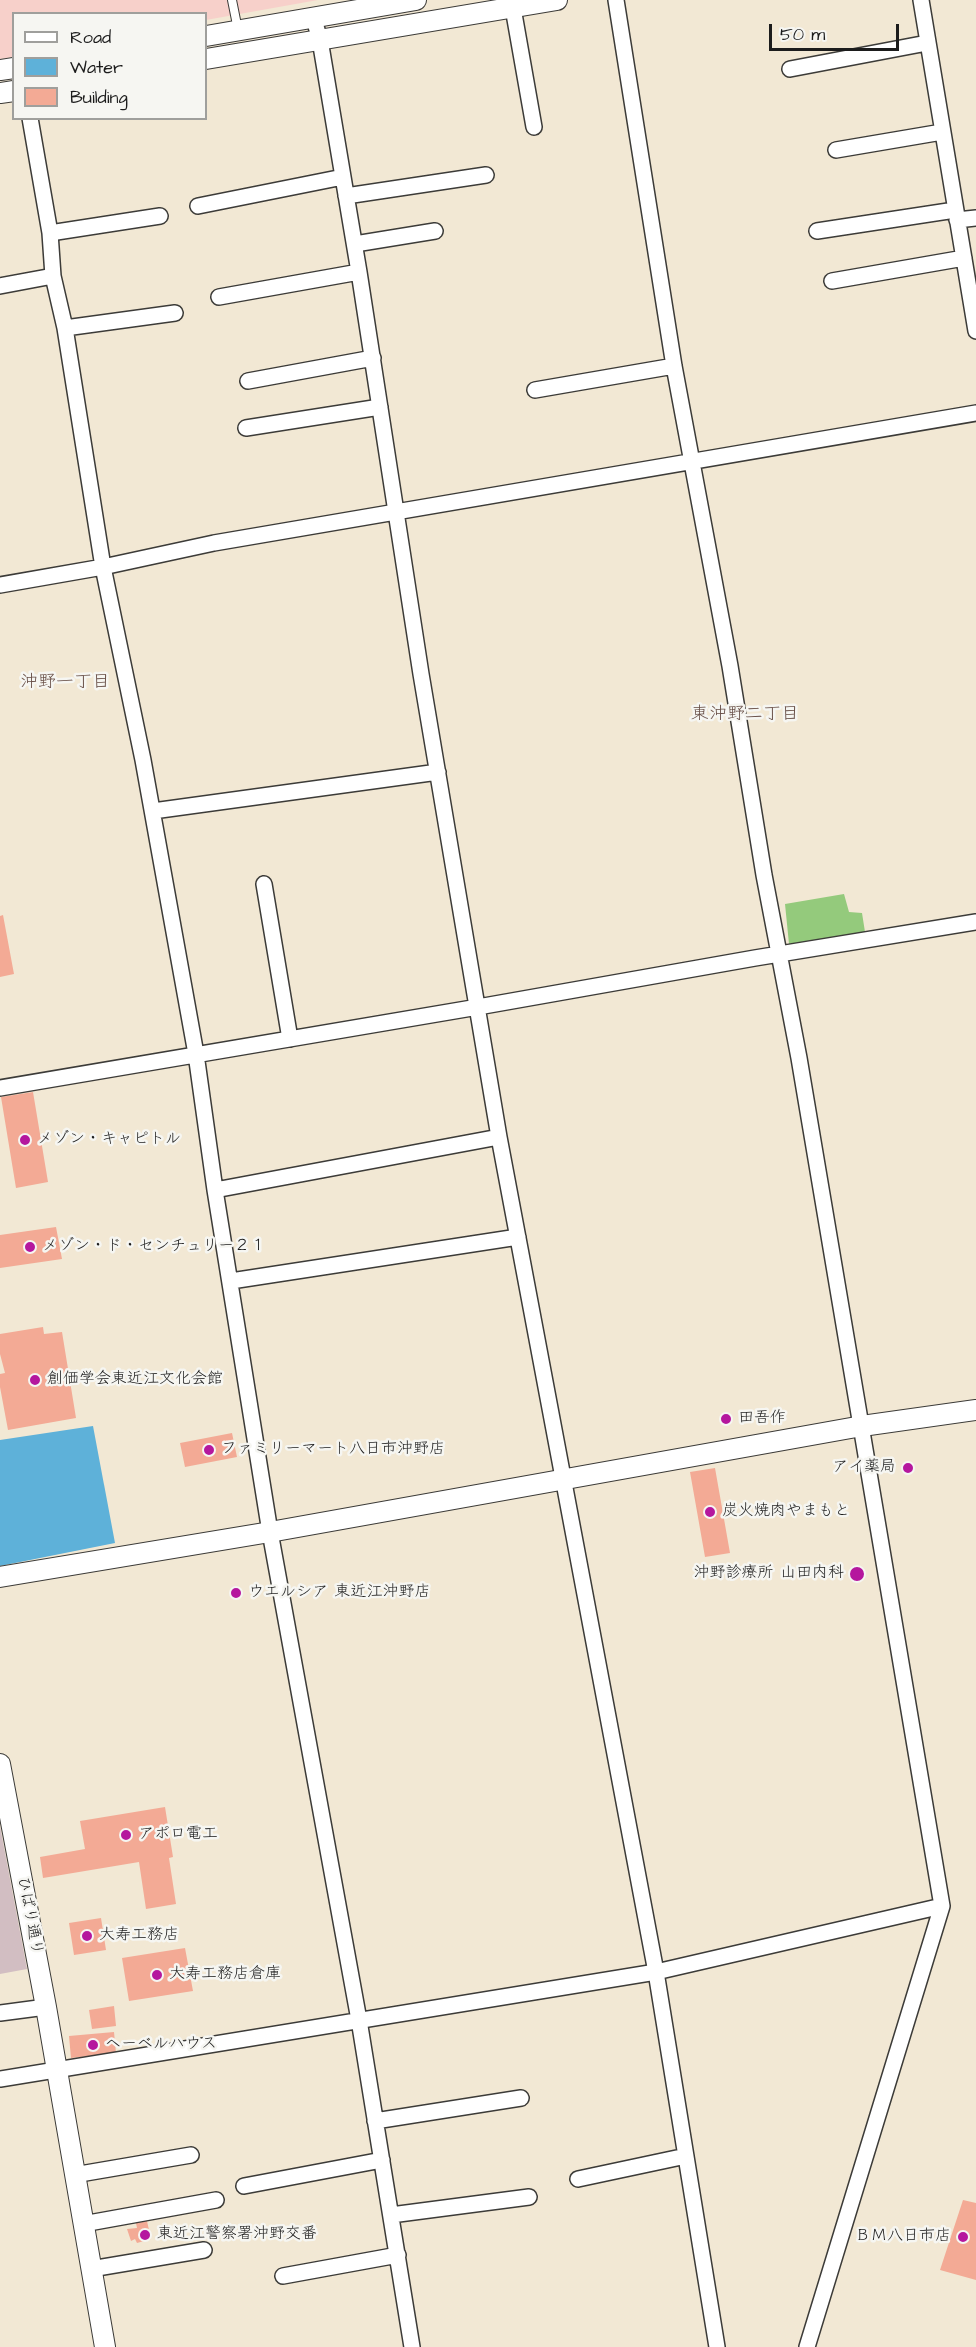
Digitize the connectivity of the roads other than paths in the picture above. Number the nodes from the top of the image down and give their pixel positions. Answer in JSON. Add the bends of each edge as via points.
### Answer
{"nodes":[{"id":1,"x":232,"y":0,"type":"edge"},
{"id":2,"x":416,"y":0,"type":"edge"},
{"id":3,"x":557,"y":0,"type":"edge"},
{"id":4,"x":615,"y":0,"type":"edge"},
{"id":5,"x":921,"y":0,"type":"edge"},
{"id":6,"x":513,"y":8,"type":"junction"},
{"id":7,"x":313,"y":16,"type":"junction"},
{"id":8,"x":238,"y":30,"type":"junction"},
{"id":9,"x":207,"y":36,"type":"edge"},
{"id":10,"x":320,"y":40,"type":"junction"},
{"id":11,"x":927,"y":43,"type":"junction"},
{"id":12,"x":207,"y":59,"type":"edge"},
{"id":13,"x":790,"y":69,"type":"dead end"},
{"id":14,"x":30,"y":120,"type":"edge"},
{"id":15,"x":534,"y":127,"type":"dead end"},
{"id":16,"x":942,"y":132,"type":"junction"},
{"id":17,"x":836,"y":150,"type":"dead end"},
{"id":18,"x":486,"y":175,"type":"dead end"},
{"id":19,"x":343,"y":177,"type":"junction"},
{"id":20,"x":346,"y":196,"type":"junction"},
{"id":21,"x":198,"y":206,"type":"dead end"},
{"id":22,"x":956,"y":215,"type":"junction"},
{"id":23,"x":160,"y":216,"type":"dead end"},
{"id":24,"x":976,"y":218,"type":"edge"},
{"id":25,"x":435,"y":231,"type":"dead end"},
{"id":26,"x":817,"y":231,"type":"dead end"},
{"id":27,"x":50,"y":233,"type":"junction"},
{"id":28,"x":355,"y":244,"type":"junction"},
{"id":29,"x":964,"y":258,"type":"junction"},
{"id":30,"x":360,"y":272,"type":"junction"},
{"id":31,"x":53,"y":276,"type":"junction"},
{"id":32,"x":832,"y":281,"type":"dead end"},
{"id":33,"x":0,"y":286,"type":"edge"},
{"id":34,"x":219,"y":297,"type":"dead end"},
{"id":35,"x":175,"y":313,"type":"dead end"},
{"id":36,"x":975,"y":321,"type":"edge"},
{"id":37,"x":65,"y":328,"type":"junction"},
{"id":38,"x":373,"y":358,"type":"junction"},
{"id":39,"x":674,"y":366,"type":"junction"},
{"id":40,"x":248,"y":381,"type":"dead end"},
{"id":41,"x":535,"y":390,"type":"dead end"},
{"id":42,"x":380,"y":407,"type":"junction"},
{"id":43,"x":976,"y":413,"type":"edge"},
{"id":44,"x":246,"y":428,"type":"dead end"},
{"id":45,"x":693,"y":463,"type":"junction"},
{"id":46,"x":396,"y":512,"type":"junction"},
{"id":47,"x":103,"y":567,"type":"junction"},
{"id":48,"x":0,"y":585,"type":"edge"},
{"id":49,"x":438,"y":772,"type":"junction"},
{"id":50,"x":153,"y":811,"type":"junction"},
{"id":51,"x":264,"y":884,"type":"dead end"},
{"id":52,"x":976,"y":922,"type":"edge"},
{"id":53,"x":780,"y":954,"type":"junction"},
{"id":54,"x":478,"y":1007,"type":"junction"},
{"id":55,"x":290,"y":1039,"type":"junction"},
{"id":56,"x":196,"y":1054,"type":"junction"},
{"id":57,"x":0,"y":1088,"type":"edge"},
{"id":58,"x":499,"y":1137,"type":"junction"},
{"id":59,"x":215,"y":1190,"type":"junction"},
{"id":60,"x":518,"y":1237,"type":"junction"},
{"id":61,"x":231,"y":1281,"type":"junction"},
{"id":62,"x":976,"y":1410,"type":"edge"},
{"id":63,"x":862,"y":1426,"type":"junction"},
{"id":64,"x":564,"y":1479,"type":"junction"},
{"id":65,"x":270,"y":1532,"type":"junction"},
{"id":66,"x":0,"y":1577,"type":"edge"},
{"id":67,"x":0,"y":1764,"type":"edge"},
{"id":68,"x":942,"y":1906,"type":"junction"},
{"id":69,"x":656,"y":1972,"type":"junction"},
{"id":70,"x":46,"y":2007,"type":"junction"},
{"id":71,"x":0,"y":2013,"type":"edge"},
{"id":72,"x":359,"y":2020,"type":"junction"},
{"id":73,"x":56,"y":2069,"type":"junction"},
{"id":74,"x":0,"y":2079,"type":"edge"},
{"id":75,"x":521,"y":2098,"type":"dead end"},
{"id":76,"x":375,"y":2121,"type":"junction"},
{"id":77,"x":191,"y":2155,"type":"dead end"},
{"id":78,"x":686,"y":2156,"type":"junction"},
{"id":79,"x":382,"y":2160,"type":"junction"},
{"id":80,"x":74,"y":2175,"type":"junction"},
{"id":81,"x":578,"y":2179,"type":"dead end"},
{"id":82,"x":244,"y":2186,"type":"dead end"},
{"id":83,"x":529,"y":2198,"type":"dead end"},
{"id":84,"x":216,"y":2200,"type":"dead end"},
{"id":85,"x":391,"y":2215,"type":"junction"},
{"id":86,"x":83,"y":2224,"type":"junction"},
{"id":87,"x":204,"y":2250,"type":"dead end"},
{"id":88,"x":398,"y":2255,"type":"junction"},
{"id":89,"x":91,"y":2269,"type":"junction"},
{"id":90,"x":283,"y":2276,"type":"dead end"},
{"id":91,"x":105,"y":2347,"type":"edge"},
{"id":92,"x":412,"y":2347,"type":"edge"},
{"id":93,"x":717,"y":2347,"type":"edge"},
{"id":94,"x":807,"y":2347,"type":"edge"}],
"edges":[{"from":1,"to":8,"type":"lane"},
{"from":2,"to":7,"type":"street"},
{"from":3,"to":6,"type":"street"},
{"from":4,"to":39,"type":"street"},
{"from":5,"to":11,"type":"street"},
{"from":6,"to":10,"type":"street"},
{"from":6,"to":15,"type":"street"},
{"from":7,"to":8,"type":"street"},
{"from":7,"to":10,"type":"street"},
{"from":8,"to":9,"type":"street"},
{"from":10,"to":12,"type":"street"},
{"from":10,"to":19,"type":"street"},
{"from":11,"to":13,"type":"street"},
{"from":11,"to":16,"type":"street"},
{"from":14,"to":27,"type":"street"},
{"from":16,"to":17,"type":"street"},
{"from":16,"to":22,"type":"street"},
{"from":18,"to":20,"type":"street"},
{"from":19,"to":20,"type":"street"},
{"from":19,"to":21,"type":"street"},
{"from":20,"to":28,"type":"street"},
{"from":22,"to":24,"type":"street"},
{"from":22,"to":26,"type":"street"},
{"from":22,"to":29,"type":"street"},
{"from":23,"to":27,"type":"street"},
{"from":25,"to":28,"type":"street"},
{"from":27,"to":31,"type":"street"},
{"from":28,"to":30,"type":"street"},
{"from":29,"to":32,"type":"street"},
{"from":29,"to":36,"type":"street"},
{"from":30,"to":34,"type":"street"},
{"from":30,"to":38,"type":"street"},
{"from":31,"to":33,"type":"street"},
{"from":31,"to":37,"type":"street"},
{"from":35,"to":37,"type":"street"},
{"from":37,"to":47,"type":"street"},
{"from":38,"to":40,"type":"street"},
{"from":38,"to":42,"type":"street"},
{"from":39,"to":41,"type":"street"},
{"from":39,"to":45,"type":"street"},
{"from":42,"to":44,"type":"street"},
{"from":42,"to":46,"type":"street"},
{"from":43,"to":45,"type":"street"},
{"from":45,"to":46,"type":"street"},
{"from":45,"to":53,"type":"street"},
{"from":46,"to":47,"type":"street","via":[[214,543]]},
{"from":46,"to":49,"type":"street"},
{"from":47,"to":48,"type":"street"},
{"from":47,"to":50,"type":"street"},
{"from":49,"to":50,"type":"street"},
{"from":49,"to":54,"type":"street"},
{"from":50,"to":56,"type":"street"},
{"from":51,"to":55,"type":"street"},
{"from":52,"to":53,"type":"street"},
{"from":53,"to":54,"type":"street"},
{"from":53,"to":63,"type":"street"},
{"from":54,"to":55,"type":"street"},
{"from":54,"to":58,"type":"street"},
{"from":55,"to":56,"type":"street"},
{"from":56,"to":57,"type":"street"},
{"from":56,"to":59,"type":"street"},
{"from":58,"to":59,"type":"street"},
{"from":58,"to":60,"type":"street"},
{"from":59,"to":61,"type":"street"},
{"from":60,"to":61,"type":"street"},
{"from":60,"to":64,"type":"street"},
{"from":61,"to":65,"type":"street"},
{"from":62,"to":63,"type":"street"},
{"from":63,"to":64,"type":"street"},
{"from":63,"to":68,"type":"street"},
{"from":64,"to":65,"type":"street"},
{"from":64,"to":69,"type":"street"},
{"from":65,"to":66,"type":"street"},
{"from":65,"to":72,"type":"street"},
{"from":67,"to":70,"type":"street","name":"ひばり通り"},
{"from":68,"to":69,"type":"street"},
{"from":68,"to":94,"type":"street"},
{"from":69,"to":72,"type":"street"},
{"from":69,"to":78,"type":"street"},
{"from":70,"to":71,"type":"street"},
{"from":70,"to":73,"type":"street","name":"ひばり通り"},
{"from":72,"to":73,"type":"street"},
{"from":72,"to":76,"type":"street"},
{"from":73,"to":74,"type":"street"},
{"from":73,"to":80,"type":"street","name":"ひばり通り"},
{"from":75,"to":76,"type":"street"},
{"from":76,"to":79,"type":"street"},
{"from":77,"to":80,"type":"street"},
{"from":78,"to":81,"type":"street"},
{"from":78,"to":93,"type":"street"},
{"from":79,"to":82,"type":"street"},
{"from":79,"to":85,"type":"street"},
{"from":80,"to":86,"type":"street","name":"ひばり通り"},
{"from":83,"to":85,"type":"street"},
{"from":84,"to":86,"type":"street"},
{"from":85,"to":88,"type":"street"},
{"from":86,"to":89,"type":"street","name":"ひばり通り"},
{"from":87,"to":89,"type":"street"},
{"from":88,"to":90,"type":"street"},
{"from":88,"to":92,"type":"street"},
{"from":89,"to":91,"type":"street","name":"ひばり通り"}]}
